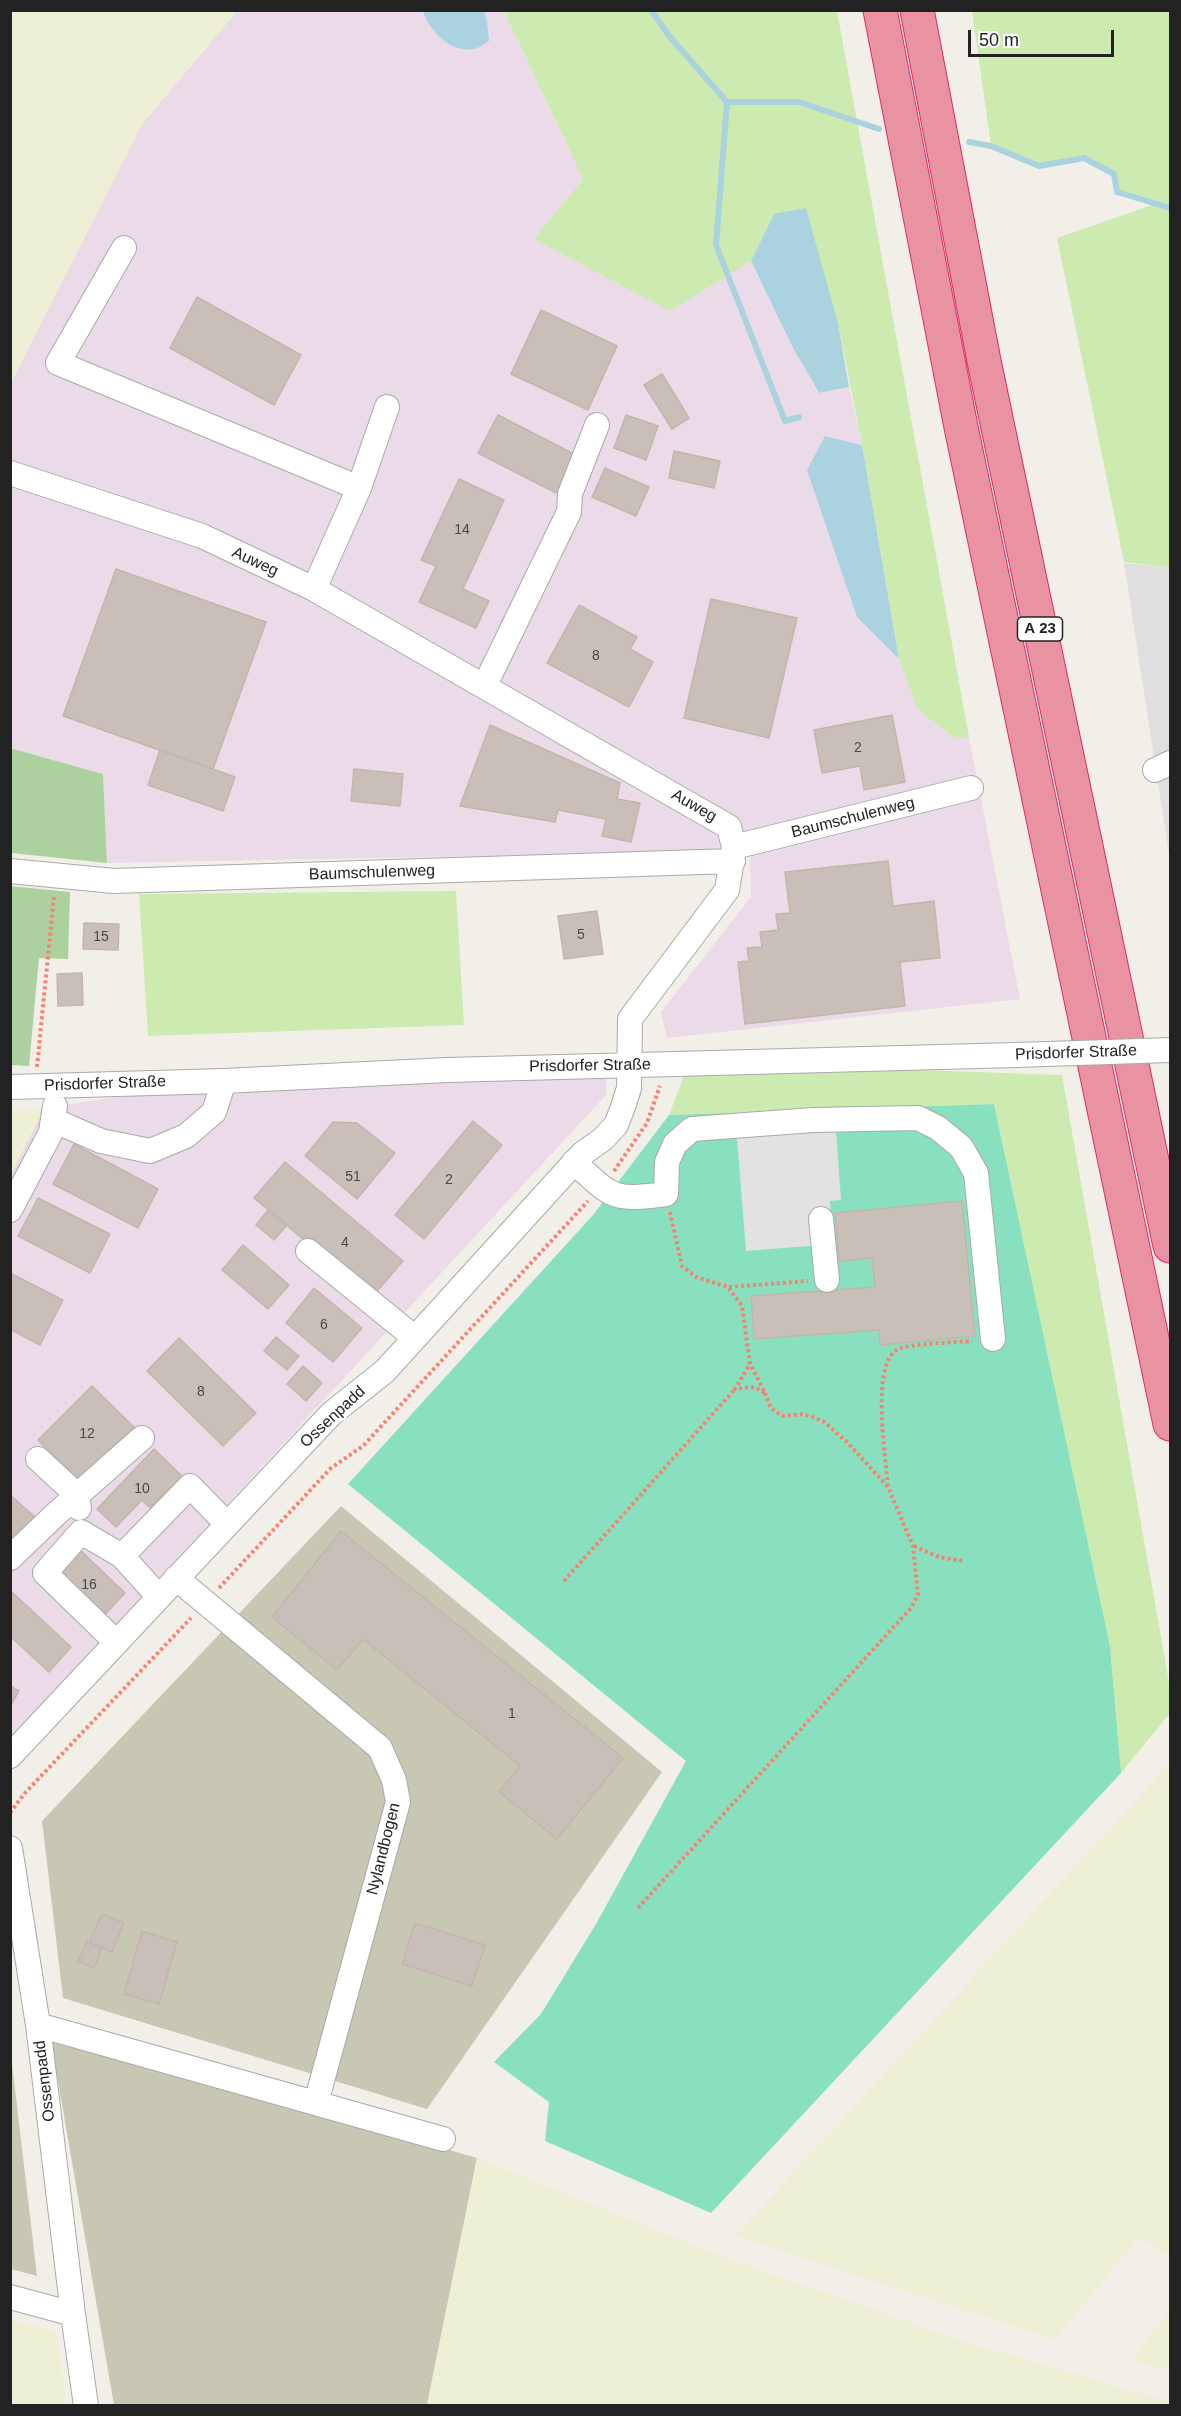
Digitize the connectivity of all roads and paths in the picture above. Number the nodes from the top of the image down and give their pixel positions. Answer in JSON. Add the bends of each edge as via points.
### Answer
{"nodes":[{"id":1,"x":880,"y":10,"type":"edge"},
{"id":2,"x":917,"y":10,"type":"edge"},
{"id":3,"x":124,"y":249,"type":"dead end"},
{"id":4,"x":387,"y":407,"type":"dead end"},
{"id":5,"x":597,"y":425,"type":"dead end"},
{"id":6,"x":10,"y":472,"type":"edge"},
{"id":7,"x":359,"y":488,"type":"junction"},
{"id":8,"x":314,"y":589,"type":"junction"},
{"id":9,"x":485,"y":686,"type":"junction"},
{"id":10,"x":971,"y":788,"type":"dead end"},
{"id":11,"x":734,"y":854,"type":"junction"},
{"id":12,"x":10,"y":871,"type":"edge"},
{"id":13,"x":56,"y":875,"type":"junction"},
{"id":14,"x":1170,"y":1050,"type":"edge"},
{"id":15,"x":665,"y":1064,"type":"junction"},
{"id":16,"x":628,"y":1066,"type":"junction"},
{"id":17,"x":224,"y":1081,"type":"junction"},
{"id":18,"x":46,"y":1086,"type":"junction"},
{"id":19,"x":10,"y":1087,"type":"edge"},
{"id":20,"x":53,"y":1119,"type":"junction"},
{"id":21,"x":574,"y":1162,"type":"junction"},
{"id":22,"x":601,"y":1187,"type":"junction"},
{"id":23,"x":666,"y":1194,"type":"junction"},
{"id":24,"x":10,"y":1210,"type":"edge"},
{"id":25,"x":821,"y":1219,"type":"dead end"},
{"id":26,"x":1170,"y":1246,"type":"edge"},
{"id":27,"x":308,"y":1251,"type":"dead end"},
{"id":28,"x":827,"y":1280,"type":"joint"},
{"id":29,"x":728,"y":1287,"type":"junction"},
{"id":30,"x":415,"y":1338,"type":"junction"},
{"id":31,"x":993,"y":1339,"type":"joint"},
{"id":32,"x":750,"y":1364,"type":"junction"},
{"id":33,"x":735,"y":1389,"type":"junction"},
{"id":34,"x":765,"y":1393,"type":"junction"},
{"id":35,"x":1170,"y":1424,"type":"edge"},
{"id":36,"x":142,"y":1438,"type":"dead end"},
{"id":37,"x":38,"y":1459,"type":"dead end"},
{"id":38,"x":888,"y":1486,"type":"junction"},
{"id":39,"x":77,"y":1495,"type":"junction"},
{"id":40,"x":227,"y":1524,"type":"junction"},
{"id":41,"x":81,"y":1532,"type":"junction"},
{"id":42,"x":913,"y":1546,"type":"junction"},
{"id":43,"x":122,"y":1556,"type":"junction"},
{"id":44,"x":10,"y":1558,"type":"edge"},
{"id":45,"x":963,"y":1561,"type":"dead end"},
{"id":46,"x":176,"y":1578,"type":"junction"},
{"id":47,"x":564,"y":1581,"type":"dead end"},
{"id":48,"x":159,"y":1597,"type":"junction"},
{"id":49,"x":205,"y":1603,"type":"junction"},
{"id":50,"x":116,"y":1642,"type":"junction"},
{"id":51,"x":10,"y":1756,"type":"edge"},
{"id":52,"x":10,"y":1813,"type":"edge"},
{"id":53,"x":10,"y":1848,"type":"edge"},
{"id":54,"x":638,"y":1908,"type":"dead end"},
{"id":55,"x":38,"y":2025,"type":"junction"},
{"id":56,"x":316,"y":2103,"type":"junction"},
{"id":57,"x":443,"y":2139,"type":"dead end"},
{"id":58,"x":10,"y":2297,"type":"edge"},
{"id":59,"x":73,"y":2314,"type":"junction"},
{"id":60,"x":86,"y":2406,"type":"edge"}],
"edges":[{"from":1,"to":35,"type":"highway","number":"A 23","via":[[965,450]]},
{"from":2,"to":26,"type":"highway","number":"A 23","via":[[984,361]]},
{"from":3,"to":7,"type":"street","via":[[58,363]]},
{"from":4,"to":7,"type":"street"},
{"from":5,"to":9,"type":"street","via":[[570,494],[569,512]]},
{"from":6,"to":8,"type":"street","name":"Auweg","via":[[202,536]]},
{"from":7,"to":8,"type":"street"},
{"from":8,"to":9,"type":"street","name":"Auweg"},
{"from":9,"to":11,"type":"street","name":"Auweg","via":[[729,827]]},
{"from":10,"to":11,"type":"street","name":"Baumschulenweg"},
{"from":11,"to":13,"type":"street","name":"Baumschulenweg","via":[[114,881]]},
{"from":11,"to":16,"type":"street","via":[[727,890],[630,1018]]},
{"from":12,"to":13,"type":"street","name":"Baumschulenweg"},
{"from":13,"to":18,"type":"path"},
{"from":14,"to":15,"type":"street","name":"Prisdorfer Straße","bridge":true},
{"from":15,"to":16,"type":"street","name":"Prisdorfer Straße"},
{"from":15,"to":22,"type":"path","via":[[647,1123]]},
{"from":16,"to":17,"type":"street","name":"Prisdorfer Straße"},
{"from":16,"to":21,"type":"street","name":"Ossenpadd","via":[[629,1088],[616,1125]]},
{"from":17,"to":18,"type":"street","name":"Prisdorfer Straße"},
{"from":17,"to":20,"type":"street","via":[[214,1112],[186,1136],[150,1151],[101,1141]]},
{"from":18,"to":19,"type":"street","name":"Prisdorfer Straße"},
{"from":18,"to":20,"type":"street"},
{"from":20,"to":24,"type":"street","via":[[51,1132]]},
{"from":21,"to":22,"type":"street"},
{"from":21,"to":30,"type":"street","name":"Ossenpadd"},
{"from":22,"to":23,"type":"street","via":[[621,1197]]},
{"from":22,"to":49,"type":"path","via":[[363,1446],[331,1468]]},
{"from":23,"to":29,"type":"path","via":[[682,1266],[696,1277]]},
{"from":23,"to":31,"type":"street","via":[[668,1162],[675,1144],[692,1129],[813,1120],[918,1118],[961,1147],[976,1173]]},
{"from":25,"to":28,"type":"street"},
{"from":27,"to":30,"type":"street"},
{"from":28,"to":29,"type":"path"},
{"from":29,"to":32,"type":"path","via":[[742,1306]]},
{"from":30,"to":40,"type":"street","name":"Ossenpadd","via":[[385,1371],[332,1414]]},
{"from":31,"to":38,"type":"path","via":[[899,1348],[889,1356],[881,1393]]},
{"from":32,"to":33,"type":"path"},
{"from":32,"to":34,"type":"path"},
{"from":33,"to":34,"type":"path","via":[[754,1387]]},
{"from":33,"to":47,"type":"path"},
{"from":34,"to":38,"type":"path","via":[[771,1408],[782,1416],[804,1414],[823,1421]]},
{"from":36,"to":39,"type":"street"},
{"from":37,"to":39,"type":"street"},
{"from":38,"to":42,"type":"path"},
{"from":39,"to":41,"type":"street"},
{"from":39,"to":44,"type":"street"},
{"from":40,"to":43,"type":"street","via":[[190,1486]]},
{"from":40,"to":46,"type":"street","name":"Ossenpadd"},
{"from":41,"to":43,"type":"street"},
{"from":41,"to":50,"type":"street","via":[[45,1573]]},
{"from":42,"to":45,"type":"path","via":[[939,1557]]},
{"from":42,"to":54,"type":"path","via":[[918,1595],[911,1608]]},
{"from":43,"to":48,"type":"street"},
{"from":46,"to":48,"type":"street","name":"Ossenpadd"},
{"from":46,"to":49,"type":"street","name":"Nylandbogen"},
{"from":48,"to":50,"type":"street","name":"Ossenpadd"},
{"from":49,"to":52,"type":"path"},
{"from":49,"to":56,"type":"street","name":"Nylandbogen","via":[[380,1748],[394,1780],[398,1802]]},
{"from":50,"to":51,"type":"street","name":"Ossenpadd"},
{"from":53,"to":55,"type":"street","name":"Ossenpadd"},
{"from":55,"to":56,"type":"street"},
{"from":55,"to":59,"type":"street","name":"Ossenpadd"},
{"from":56,"to":57,"type":"street"},
{"from":58,"to":59,"type":"street"},
{"from":59,"to":60,"type":"street","name":"Ossenpadd"}]}
